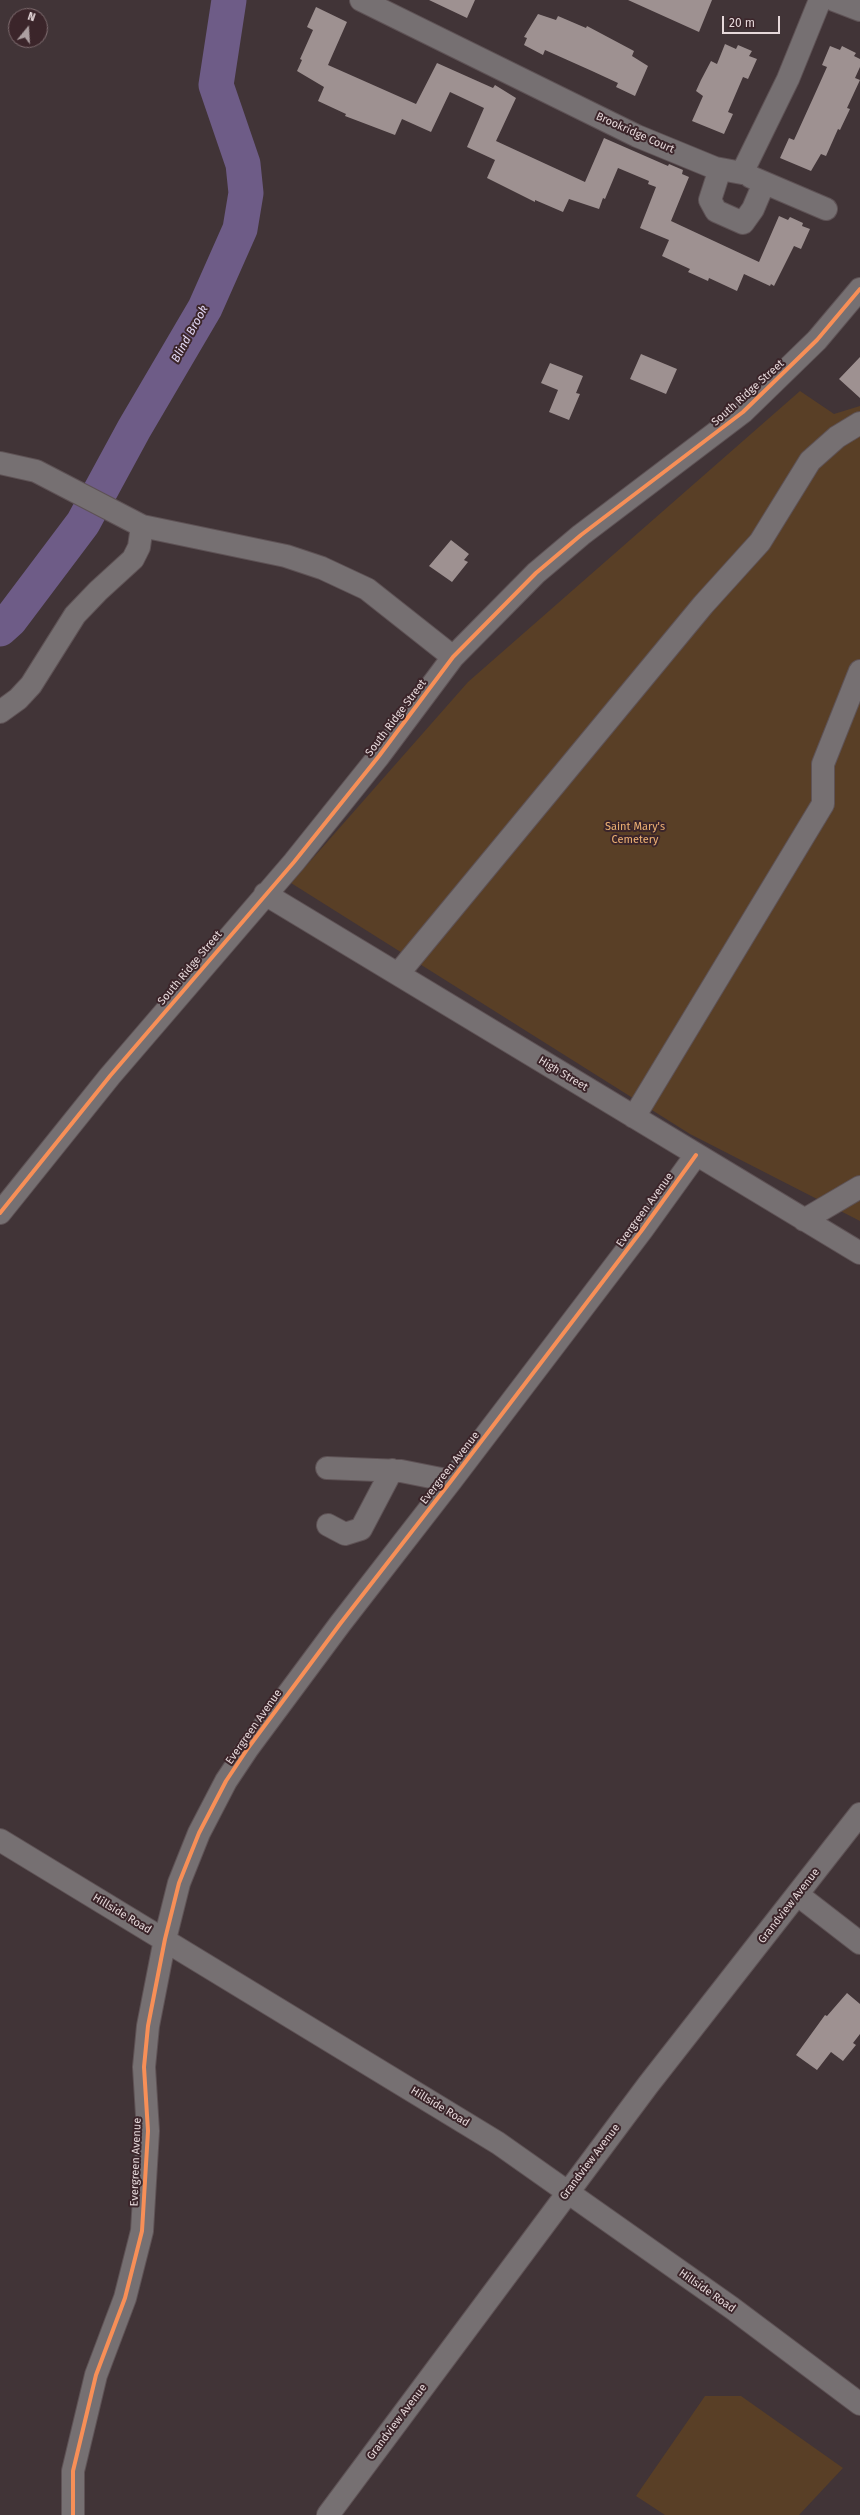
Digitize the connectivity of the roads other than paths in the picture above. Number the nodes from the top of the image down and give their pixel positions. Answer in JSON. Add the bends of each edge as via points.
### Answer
{"nodes":[{"id":1,"x":361,"y":0,"type":"edge"},
{"id":2,"x":820,"y":0,"type":"edge"},
{"id":3,"x":834,"y":0,"type":"edge"},
{"id":4,"x":860,"y":10,"type":"edge"},
{"id":5,"x":720,"y":169,"type":"junction"},
{"id":6,"x":742,"y":173,"type":"junction"},
{"id":7,"x":764,"y":183,"type":"junction"},
{"id":8,"x":826,"y":209,"type":"dead end"},
{"id":9,"x":860,"y":289,"type":"edge"},
{"id":10,"x":860,"y":423,"type":"edge"},
{"id":11,"x":0,"y":463,"type":"edge"},
{"id":12,"x":142,"y":526,"type":"junction"},
{"id":13,"x":453,"y":657,"type":"junction"},
{"id":14,"x":860,"y":671,"type":"edge"},
{"id":15,"x":0,"y":712,"type":"edge"},
{"id":16,"x":265,"y":894,"type":"junction"},
{"id":17,"x":398,"y":974,"type":"junction"},
{"id":18,"x":634,"y":1117,"type":"junction"},
{"id":19,"x":696,"y":1155,"type":"junction"},
{"id":20,"x":860,"y":1187,"type":"edge"},
{"id":21,"x":0,"y":1213,"type":"edge"},
{"id":22,"x":804,"y":1220,"type":"junction"},
{"id":23,"x":860,"y":1254,"type":"edge"},
{"id":24,"x":327,"y":1468,"type":"dead end"},
{"id":25,"x":392,"y":1470,"type":"junction"},
{"id":26,"x":452,"y":1481,"type":"junction"},
{"id":27,"x":328,"y":1525,"type":"dead end"},
{"id":28,"x":860,"y":1814,"type":"edge"},
{"id":29,"x":0,"y":1840,"type":"edge"},
{"id":30,"x":798,"y":1895,"type":"junction"},
{"id":31,"x":164,"y":1939,"type":"junction"},
{"id":32,"x":860,"y":1942,"type":"edge"},
{"id":33,"x":568,"y":2192,"type":"junction"},
{"id":34,"x":860,"y":2404,"type":"edge"},
{"id":35,"x":73,"y":2515,"type":"edge"},
{"id":36,"x":328,"y":2515,"type":"edge"}],
"edges":[{"from":1,"to":5,"type":"street","name":"Brookridge Court","via":[[637,136]]},
{"from":2,"to":6,"type":"street","via":[[788,79]]},
{"from":3,"to":4,"type":"street"},
{"from":5,"to":6,"type":"street","name":"Brookridge Court"},
{"from":5,"to":7,"type":"street","via":[[710,200],[716,211],[743,223],[753,209]]},
{"from":6,"to":7,"type":"street","name":"Brookridge Court"},
{"from":7,"to":8,"type":"street","name":"Brookridge Court"},
{"from":9,"to":13,"type":"street","name":"South Ridge Street","via":[[817,340],[743,412],[581,535],[542,569]]},
{"from":10,"to":17,"type":"street","via":[[837,437],[810,461],[760,542],[703,605]]},
{"from":11,"to":12,"type":"street","via":[[36,471]]},
{"from":12,"to":13,"type":"street","via":[[286,556],[322,568],[367,589]]},
{"from":12,"to":15,"type":"street","via":[[139,547],[133,560],[75,615],[30,685]]},
{"from":13,"to":16,"type":"street","name":"South Ridge Street","via":[[379,756]]},
{"from":14,"to":18,"type":"street","via":[[823,764],[823,804]]},
{"from":16,"to":17,"type":"street","name":"High Street"},
{"from":16,"to":21,"type":"street","name":"South Ridge Street","via":[[110,1076]]},
{"from":17,"to":18,"type":"street","name":"High Street"},
{"from":18,"to":19,"type":"street","name":"High Street"},
{"from":19,"to":22,"type":"street","name":"High Street"},
{"from":19,"to":26,"type":"street","name":"Evergreen Avenue"},
{"from":20,"to":22,"type":"street"},
{"from":22,"to":23,"type":"street","name":"High Street"},
{"from":24,"to":25,"type":"street"},
{"from":25,"to":26,"type":"street"},
{"from":25,"to":27,"type":"street","via":[[361,1530],[345,1534]]},
{"from":26,"to":31,"type":"street","name":"Evergreen Avenue","via":[[340,1624],[226,1781],[199,1833],[182,1876]]},
{"from":28,"to":30,"type":"street","name":"Grandview Avenue"},
{"from":29,"to":31,"type":"street","name":"Hillside Road"},
{"from":30,"to":32,"type":"street"},
{"from":30,"to":33,"type":"street","name":"Grandview Avenue"},
{"from":31,"to":33,"type":"street","name":"Hillside Road","via":[[498,2143]]},
{"from":31,"to":35,"type":"street","name":"Evergreen Avenue","via":[[148,2026],[144,2067],[148,2131],[142,2231],[125,2298],[96,2375],[73,2470]]},
{"from":33,"to":34,"type":"street","name":"Hillside Road","via":[[732,2308]]},
{"from":33,"to":36,"type":"street","name":"Grandview Avenue"}]}
